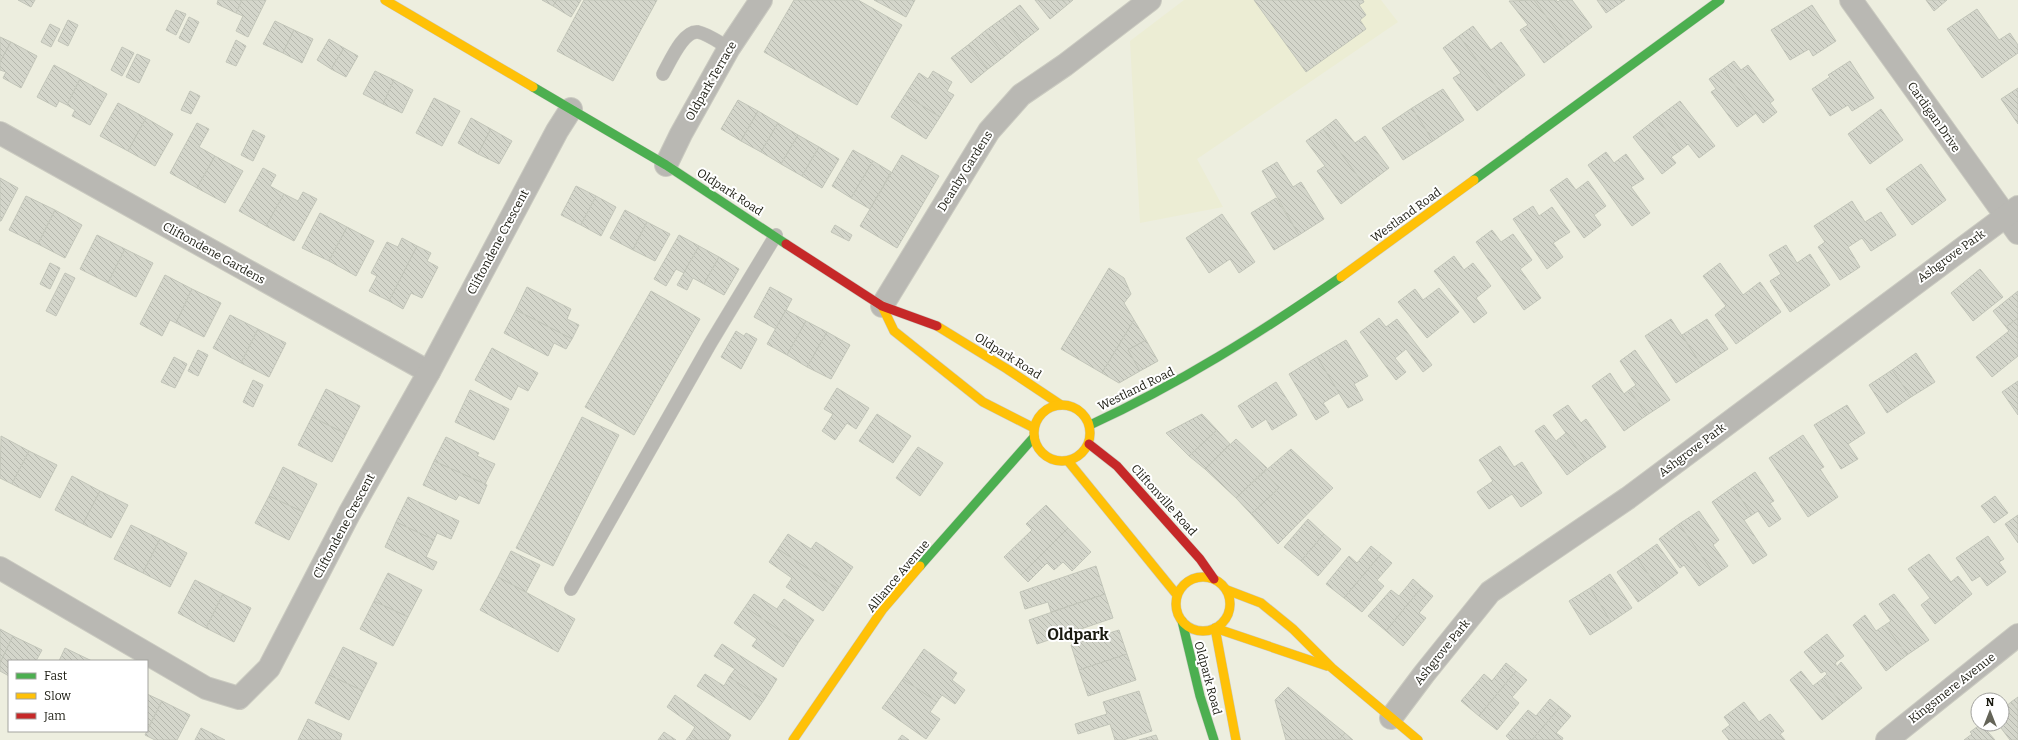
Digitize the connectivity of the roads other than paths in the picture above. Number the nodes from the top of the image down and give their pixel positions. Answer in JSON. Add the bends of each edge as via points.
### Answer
{"nodes":[{"id":1,"x":385,"y":0,"type":"edge"},
{"id":2,"x":761,"y":0,"type":"edge"},
{"id":3,"x":1150,"y":0,"type":"edge"},
{"id":4,"x":1720,"y":0,"type":"edge"},
{"id":5,"x":1851,"y":0,"type":"edge"},
{"id":6,"x":730,"y":48,"type":"junction"},
{"id":7,"x":663,"y":74,"type":"dead end"},
{"id":8,"x":571,"y":109,"type":"junction"},
{"id":9,"x":0,"y":133,"type":"edge"},
{"id":10,"x":666,"y":165,"type":"junction"},
{"id":11,"x":2011,"y":212,"type":"edge"},
{"id":12,"x":2018,"y":234,"type":"edge"},
{"id":13,"x":776,"y":235,"type":"junction"},
{"id":14,"x":882,"y":306,"type":"junction"},
{"id":15,"x":429,"y":372,"type":"junction"},
{"id":16,"x":1061,"y":405,"type":"junction"},
{"id":17,"x":1090,"y":425,"type":"junction"},
{"id":18,"x":1034,"y":432,"type":"junction"},
{"id":19,"x":1089,"y":444,"type":"junction"},
{"id":20,"x":1068,"y":461,"type":"junction"},
{"id":21,"x":0,"y":568,"type":"edge"},
{"id":22,"x":1214,"y":579,"type":"junction"},
{"id":23,"x":571,"y":589,"type":"dead end"},
{"id":24,"x":1227,"y":590,"type":"junction"},
{"id":25,"x":1177,"y":595,"type":"junction"},
{"id":26,"x":1182,"y":621,"type":"junction"},
{"id":27,"x":1215,"y":628,"type":"junction"},
{"id":28,"x":2018,"y":636,"type":"edge"},
{"id":29,"x":1332,"y":668,"type":"junction"},
{"id":30,"x":1391,"y":718,"type":"junction"},
{"id":31,"x":793,"y":740,"type":"edge"},
{"id":32,"x":1214,"y":740,"type":"edge"},
{"id":33,"x":1236,"y":740,"type":"edge"},
{"id":34,"x":1418,"y":740,"type":"edge"},
{"id":35,"x":1886,"y":740,"type":"edge"}],
"edges":[{"from":1,"to":8,"type":"main road","name":"Oldpark Road"},
{"from":2,"to":6,"type":"street","name":"Oldpark Terrace"},
{"from":3,"to":14,"type":"street","name":"Deanby Gardens","via":[[1022,95],[989,131]]},
{"from":4,"to":17,"type":"main road","name":"Westland Road","via":[[1358,264],[1263,330],[1183,379],[1128,409]]},
{"from":5,"to":11,"type":"street","name":"Cardigan Drive"},
{"from":6,"to":7,"type":"lane","via":[[700,32],[692,32],[686,36]]},
{"from":6,"to":10,"type":"street","name":"Oldpark Terrace"},
{"from":8,"to":10,"type":"main road","name":"Oldpark Road"},
{"from":8,"to":15,"type":"street","name":"Cliftondene Crescent"},
{"from":9,"to":15,"type":"street","name":"Cliftondene Gardens"},
{"from":10,"to":13,"type":"main road","name":"Oldpark Road"},
{"from":11,"to":12,"type":"street","name":"Cardigan Drive"},
{"from":11,"to":30,"type":"street","name":"Ashgrove Park","via":[[1628,498],[1490,592]]},
{"from":13,"to":14,"type":"main road","name":"Oldpark Road"},
{"from":13,"to":23,"type":"lane","via":[[710,344]]},
{"from":14,"to":16,"type":"main road","name":"Oldpark Road","via":[[939,327]]},
{"from":14,"to":18,"type":"main road","via":[[894,331],[983,402]]},
{"from":15,"to":21,"type":"street","name":"Cliftondene Crescent","via":[[349,514],[269,668],[239,698],[206,688]]},
{"from":16,"to":17,"type":"main road","via":[[1079,410]]},
{"from":16,"to":18,"type":"main road","via":[[1043,412],[1037,419]]},
{"from":17,"to":19,"type":"main road"},
{"from":18,"to":20,"type":"main road","via":[[1037,446],[1050,459]]},
{"from":18,"to":31,"type":"main road","name":"Alliance Avenue","via":[[883,609]]},
{"from":19,"to":20,"type":"main road","via":[[1084,452]]},
{"from":19,"to":22,"type":"main road","name":"Cliftonville Road","via":[[1117,466],[1200,559]]},
{"from":20,"to":25,"type":"main road"},
{"from":22,"to":24,"type":"main road"},
{"from":22,"to":25,"type":"main road","via":[[1197,578],[1189,581]]},
{"from":24,"to":27,"type":"main road","via":[[1230,603],[1228,616]]},
{"from":24,"to":29,"type":"main road","via":[[1261,603],[1293,629]]},
{"from":25,"to":26,"type":"main road","via":[[1177,613]]},
{"from":26,"to":27,"type":"main road","via":[[1197,630]]},
{"from":26,"to":32,"type":"main road","name":"Oldpark Road","via":[[1200,696]]},
{"from":27,"to":29,"type":"main road"},
{"from":27,"to":33,"type":"main road","name":"Oldpark Road"},
{"from":28,"to":35,"type":"street","name":"Kingsmere Avenue"},
{"from":29,"to":30,"type":"main road"},
{"from":30,"to":34,"type":"main road"}]}
